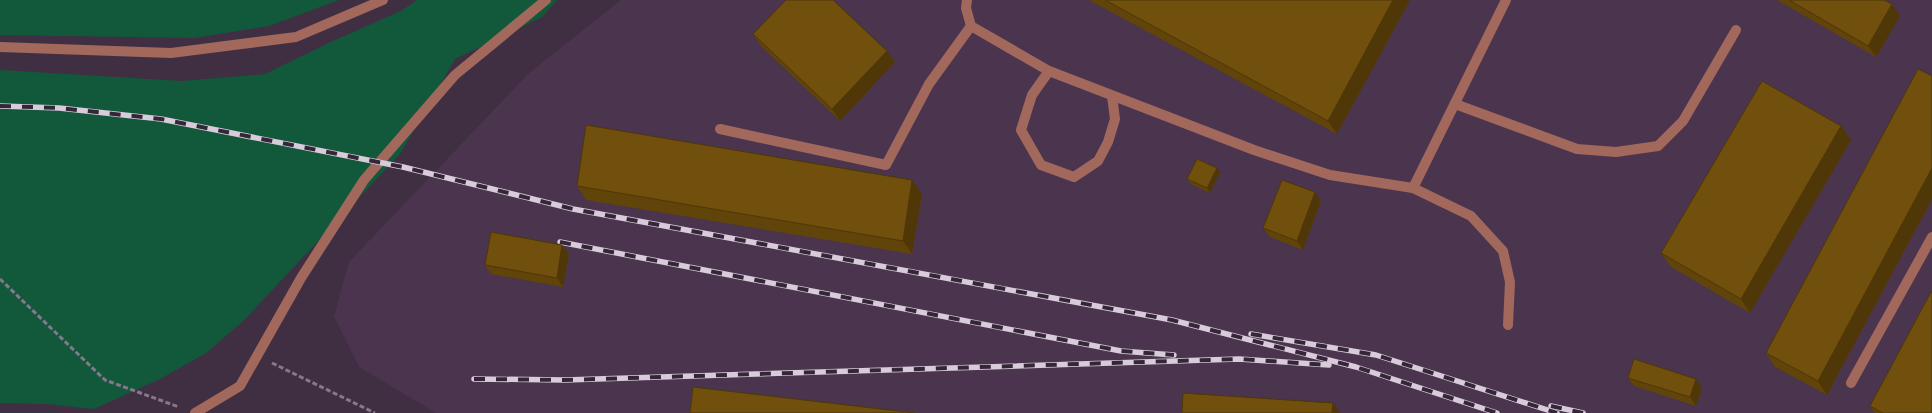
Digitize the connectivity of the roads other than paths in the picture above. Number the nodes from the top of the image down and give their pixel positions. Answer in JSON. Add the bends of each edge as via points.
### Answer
{"nodes":[{"id":1,"x":383,"y":0,"type":"edge"},
{"id":2,"x":546,"y":0,"type":"edge"},
{"id":3,"x":967,"y":0,"type":"edge"},
{"id":4,"x":1506,"y":0,"type":"edge"},
{"id":5,"x":971,"y":26,"type":"junction"},
{"id":6,"x":1736,"y":30,"type":"dead end"},
{"id":7,"x":0,"y":47,"type":"edge"},
{"id":8,"x":1049,"y":71,"type":"junction"},
{"id":9,"x":1112,"y":96,"type":"junction"},
{"id":10,"x":1455,"y":104,"type":"junction"},
{"id":11,"x":720,"y":129,"type":"dead end"},
{"id":12,"x":1413,"y":188,"type":"junction"},
{"id":13,"x":1932,"y":237,"type":"edge"},
{"id":14,"x":1508,"y":325,"type":"dead end"},
{"id":15,"x":1851,"y":383,"type":"dead end"},
{"id":16,"x":195,"y":413,"type":"edge"}],
"edges":[{"from":1,"to":7,"type":"lane","via":[[296,37],[180,52]]},
{"from":2,"to":16,"type":"lane","via":[[455,75],[364,180],[301,278],[240,386]]},
{"from":3,"to":5,"type":"lane"},
{"from":4,"to":10,"type":"lane"},
{"from":5,"to":8,"type":"lane"},
{"from":5,"to":11,"type":"lane","via":[[929,84],[886,165]]},
{"from":6,"to":10,"type":"lane","via":[[1684,121],[1658,146],[1616,152],[1576,148]]},
{"from":8,"to":9,"type":"lane"},
{"from":8,"to":9,"type":"lane","via":[[1032,95],[1021,130],[1041,164],[1074,177],[1098,161],[1115,119]]},
{"from":9,"to":12,"type":"lane","via":[[1330,175]]},
{"from":10,"to":12,"type":"lane"},
{"from":12,"to":14,"type":"lane","via":[[1471,216],[1503,251],[1510,282]]},
{"from":13,"to":15,"type":"lane"}]}
